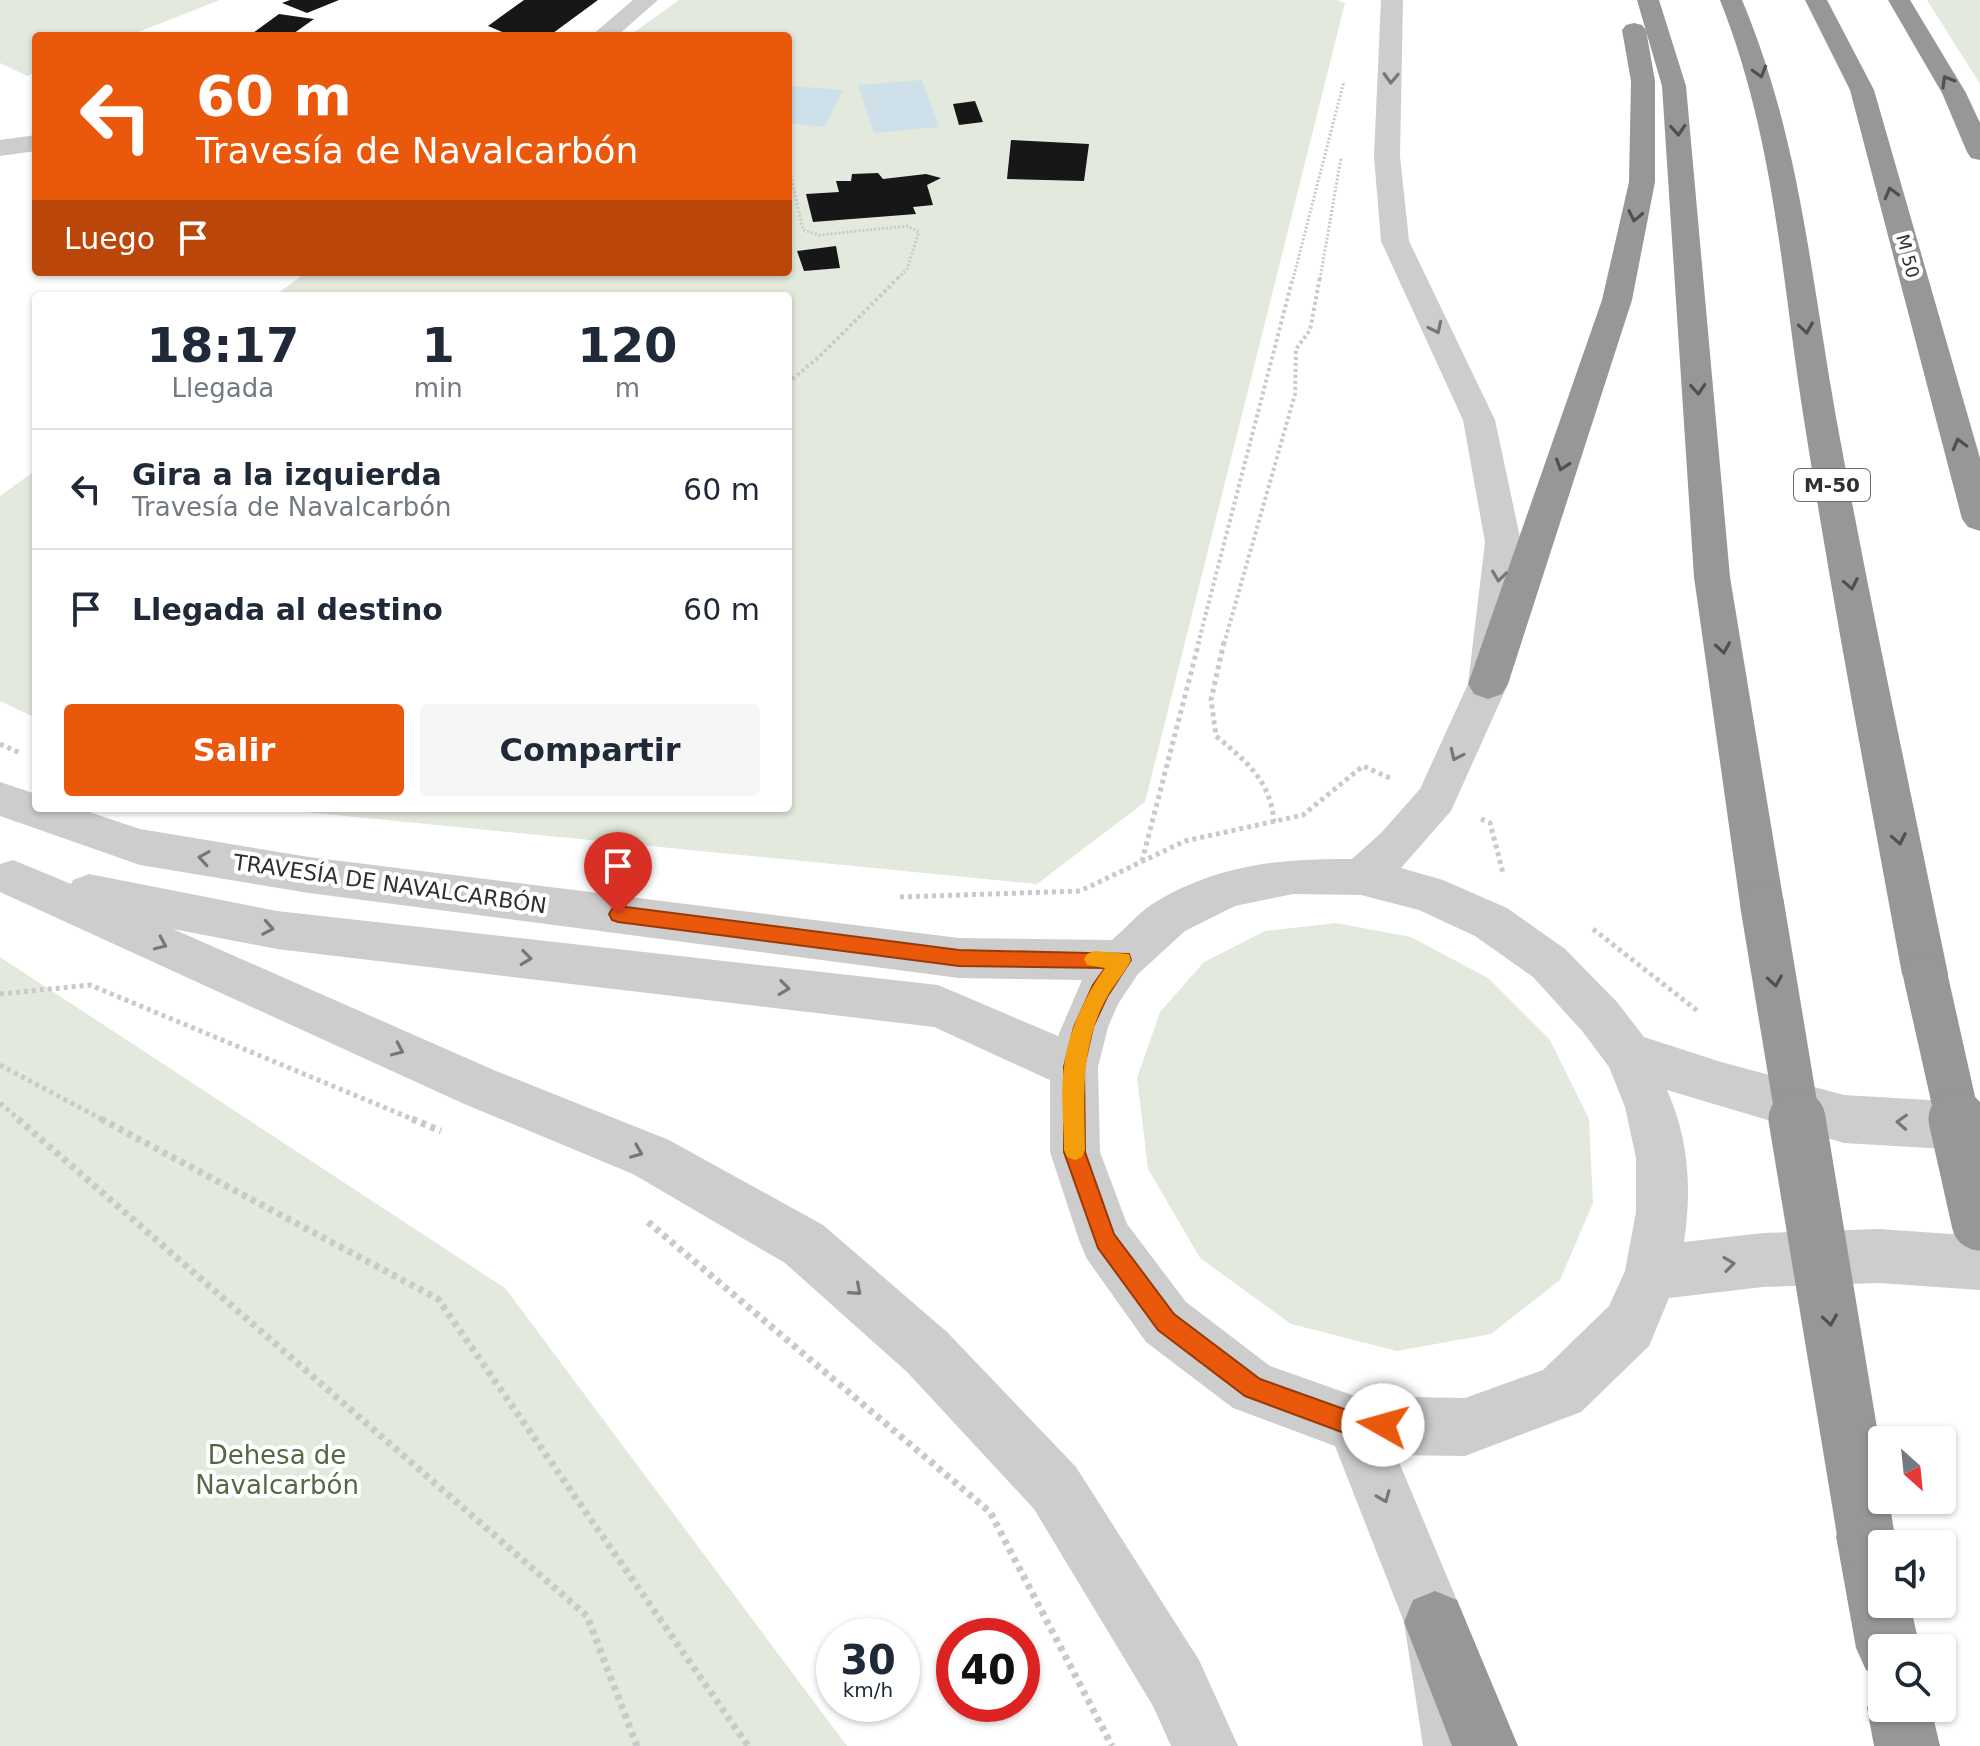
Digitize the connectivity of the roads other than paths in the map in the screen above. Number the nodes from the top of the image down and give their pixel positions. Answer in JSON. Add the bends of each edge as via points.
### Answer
{"nodes":[{"id":1,"x":647,"y":0,"type":"edge"},
{"id":2,"x":1392,"y":0,"type":"edge"},
{"id":3,"x":1629,"y":0,"type":"edge"},
{"id":4,"x":1648,"y":0,"type":"edge"},
{"id":5,"x":1731,"y":0,"type":"edge"},
{"id":6,"x":1816,"y":0,"type":"edge"},
{"id":7,"x":1899,"y":0,"type":"edge"},
{"id":8,"x":1916,"y":0,"type":"edge"},
{"id":9,"x":1942,"y":26,"type":"dead end"},
{"id":10,"x":608,"y":32,"type":"edge"},
{"id":11,"x":32,"y":144,"type":"edge"},
{"id":12,"x":0,"y":148,"type":"edge"},
{"id":13,"x":1980,"y":152,"type":"edge"},
{"id":14,"x":1980,"y":519,"type":"edge"},
{"id":15,"x":1488,"y":684,"type":"junction"},
{"id":16,"x":0,"y":799,"type":"edge"},
{"id":17,"x":32,"y":810,"type":"edge"},
{"id":18,"x":38,"y":812,"type":"edge"},
{"id":19,"x":6,"y":875,"type":"edge"},
{"id":20,"x":1361,"y":877,"type":"junction"},
{"id":21,"x":1122,"y":960,"type":"junction"},
{"id":22,"x":1628,"y":1054,"type":"junction"},
{"id":23,"x":1074,"y":1067,"type":"junction"},
{"id":24,"x":1980,"y":1127,"type":"edge"},
{"id":25,"x":1980,"y":1222,"type":"edge"},
{"id":26,"x":1980,"y":1263,"type":"edge"},
{"id":27,"x":1652,"y":1273,"type":"junction"},
{"id":28,"x":1355,"y":1425,"type":"junction"},
{"id":29,"x":1435,"y":1622,"type":"junction"},
{"id":30,"x":1885,"y":1634,"type":"edge"},
{"id":31,"x":1902,"y":1722,"type":"edge"},
{"id":32,"x":1205,"y":1746,"type":"edge"},
{"id":33,"x":1456,"y":1746,"type":"edge"},
{"id":34,"x":1485,"y":1746,"type":"edge"},
{"id":35,"x":1907,"y":1746,"type":"edge"}],
"edges":[{"from":1,"to":10,"type":"street"},
{"from":2,"to":15,"type":"street","one_way":true,"via":[[1387,156],[1395,241],[1479,420],[1503,542]]},
{"from":3,"to":15,"type":"highway","one_way":true,"via":[[1643,81],[1642,182],[1617,300]]},
{"from":4,"to":30,"type":"highway","one_way":true,"bridge":true,"via":[[1674,86],[1712,577]]},
{"from":5,"to":25,"type":"highway","number":"M-50","one_way":true,"bridge":true,"via":[[1752,45],[1775,123],[1819,414],[1925,974]]},
{"from":14,"to":6,"type":"highway","name":"M 50","one_way":true,"via":[[1862,90]]},
{"from":13,"to":7,"type":"highway","one_way":true,"via":[[1954,93]]},
{"from":8,"to":9,"type":"highway"},
{"from":11,"to":12,"type":"street"},
{"from":15,"to":20,"type":"street","one_way":true,"via":[[1436,799]]},
{"from":17,"to":16,"type":"street","name":"TRAVESÍA DE NAVALCARBÓN","one_way":true},
{"from":21,"to":18,"type":"street","name":"TRAVESÍA DE NAVALCARBÓN","one_way":true,"via":[[959,958],[309,875],[140,847]]},
{"from":19,"to":23,"type":"street","one_way":true,"via":[[277,930],[938,1006]]},
{"from":19,"to":32,"type":"street","one_way":true,"via":[[479,1087],[651,1157],[804,1244],[927,1352],[1055,1488],[1176,1683]]},
{"from":20,"to":21,"type":"street","via":[[1293,876],[1227,889],[1169,917]]},
{"from":20,"to":22,"type":"street","via":[[1427,893],[1491,922],[1549,963]]},
{"from":21,"to":23,"type":"street","via":[[1094,1003]]},
{"from":24,"to":22,"type":"street","one_way":true,"via":[[1844,1119]]},
{"from":22,"to":27,"type":"street","via":[[1650,1107],[1662,1158],[1662,1212]]},
{"from":23,"to":28,"type":"street","via":[[1075,1152],[1106,1240],[1166,1322],[1253,1388]]},
{"from":27,"to":26,"type":"street","one_way":true,"via":[[1763,1260],[1879,1256]]},
{"from":27,"to":28,"type":"street","via":[[1629,1326],[1561,1392],[1465,1427]]},
{"from":28,"to":29,"type":"street","one_way":true},
{"from":29,"to":33,"type":"street"},
{"from":29,"to":34,"type":"highway"},
{"from":31,"to":35,"type":"highway"}]}
